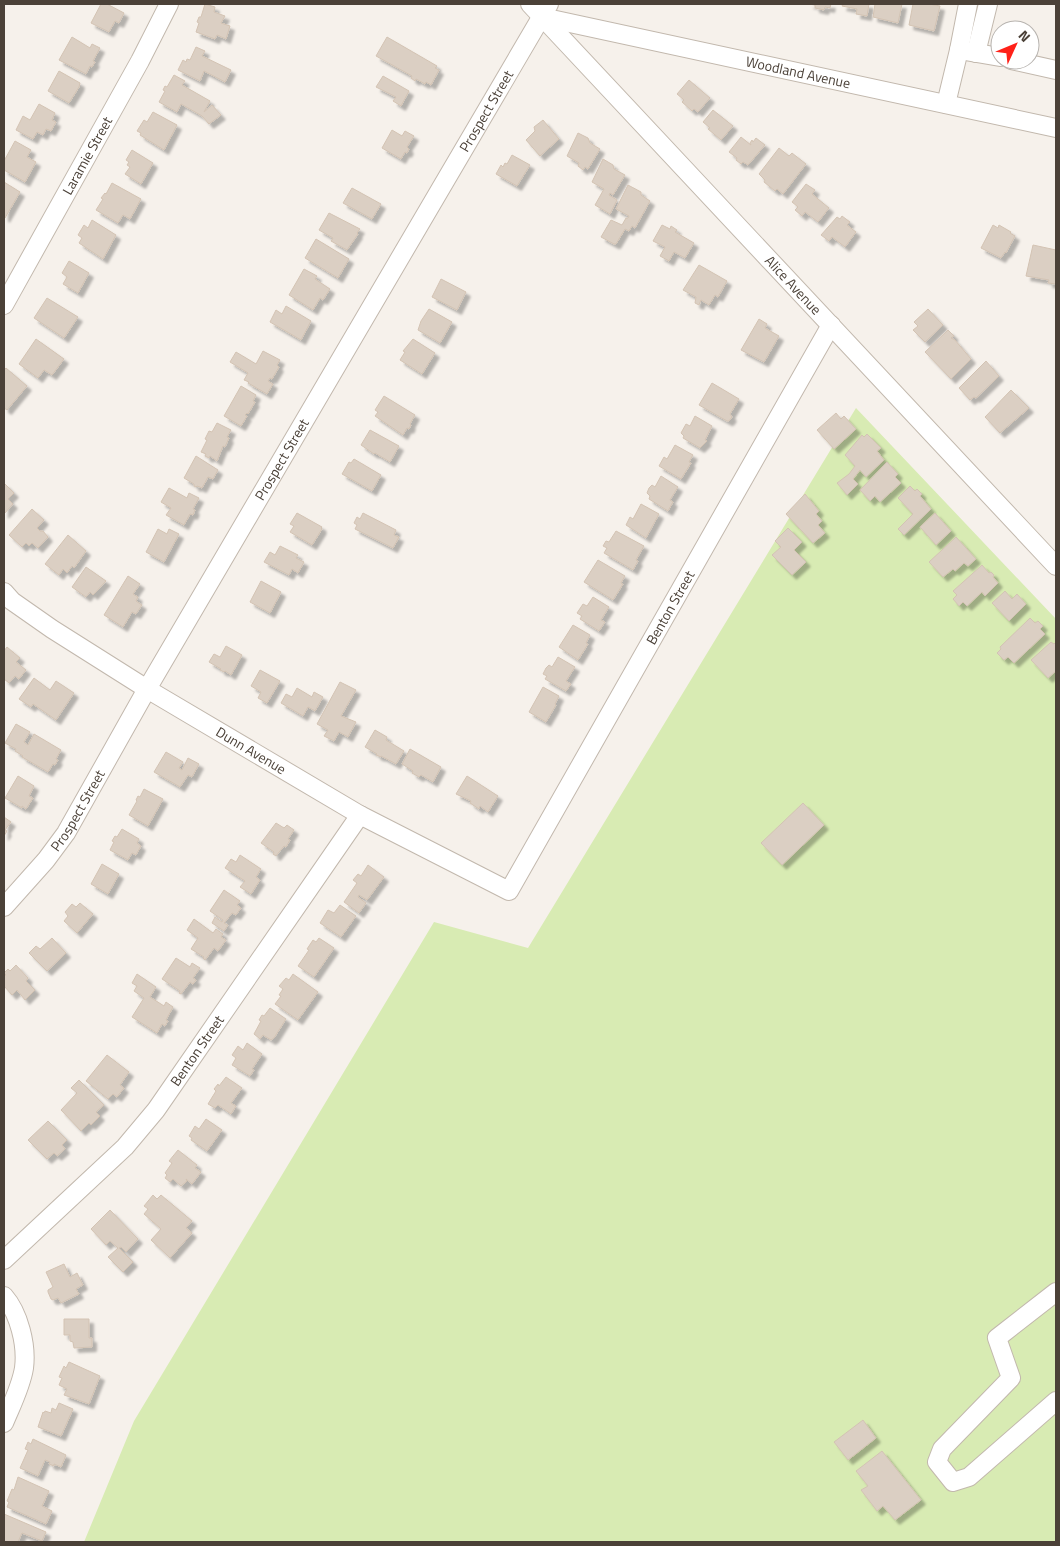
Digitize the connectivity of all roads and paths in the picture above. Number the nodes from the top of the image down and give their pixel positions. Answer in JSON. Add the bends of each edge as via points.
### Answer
{"nodes":[{"id":1,"x":168,"y":4,"type":"edge"},
{"id":2,"x":530,"y":4,"type":"edge"},
{"id":3,"x":968,"y":4,"type":"edge"},
{"id":4,"x":988,"y":4,"type":"edge"},
{"id":5,"x":545,"y":10,"type":"edge"},
{"id":6,"x":959,"y":50,"type":"junction"},
{"id":7,"x":976,"y":53,"type":"junction"},
{"id":8,"x":990,"y":56,"type":"edge"},
{"id":9,"x":1040,"y":66,"type":"edge"},
{"id":10,"x":1056,"y":70,"type":"edge"},
{"id":11,"x":946,"y":104,"type":"junction"},
{"id":12,"x":1056,"y":128,"type":"edge"},
{"id":13,"x":4,"y":305,"type":"edge"},
{"id":14,"x":831,"y":325,"type":"junction"},
{"id":15,"x":1056,"y":566,"type":"edge"},
{"id":16,"x":4,"y":592,"type":"edge"},
{"id":17,"x":147,"y":689,"type":"junction"},
{"id":18,"x":360,"y":815,"type":"junction"},
{"id":19,"x":509,"y":891,"type":"joint"},
{"id":20,"x":4,"y":907,"type":"edge"},
{"id":21,"x":4,"y":1260,"type":"edge"},
{"id":22,"x":1056,"y":1292,"type":"edge"},
{"id":23,"x":4,"y":1296,"type":"edge"},
{"id":24,"x":1056,"y":1401,"type":"edge"},
{"id":25,"x":4,"y":1423,"type":"edge"}],
"edges":[{"from":1,"to":13,"type":"street","name":"Laramie Street","via":[[140,62]]},
{"from":2,"to":5,"type":"street","name":"Alice Avenue"},
{"from":3,"to":6,"type":"street"},
{"from":4,"to":7,"type":"street"},
{"from":5,"to":11,"type":"street","name":"Woodland Avenue"},
{"from":5,"to":14,"type":"street","name":"Alice Avenue"},
{"from":5,"to":17,"type":"street","name":"Prospect Street"},
{"from":6,"to":7,"type":"street"},
{"from":6,"to":11,"type":"street"},
{"from":7,"to":8,"type":"street"},
{"from":9,"to":10,"type":"street"},
{"from":11,"to":12,"type":"street","name":"Woodland Avenue"},
{"from":14,"to":15,"type":"street","name":"Alice Avenue"},
{"from":14,"to":19,"type":"street","name":"Benton Street"},
{"from":16,"to":17,"type":"street","name":"Dunn Avenue","via":[[52,629]]},
{"from":17,"to":18,"type":"street","name":"Dunn Avenue"},
{"from":17,"to":20,"type":"street","name":"Prospect Street","via":[[66,833]]},
{"from":18,"to":19,"type":"street","name":"Dunn Avenue"},
{"from":18,"to":21,"type":"street","name":"Benton Street","via":[[156,1110],[125,1147]]},
{"from":22,"to":24,"type":"street","via":[[996,1338],[1011,1378],[942,1449],[937,1462],[953,1482],[969,1477]]},
{"from":23,"to":25,"type":"street","via":[[10,1302],[22,1332],[24,1368]]}]}
